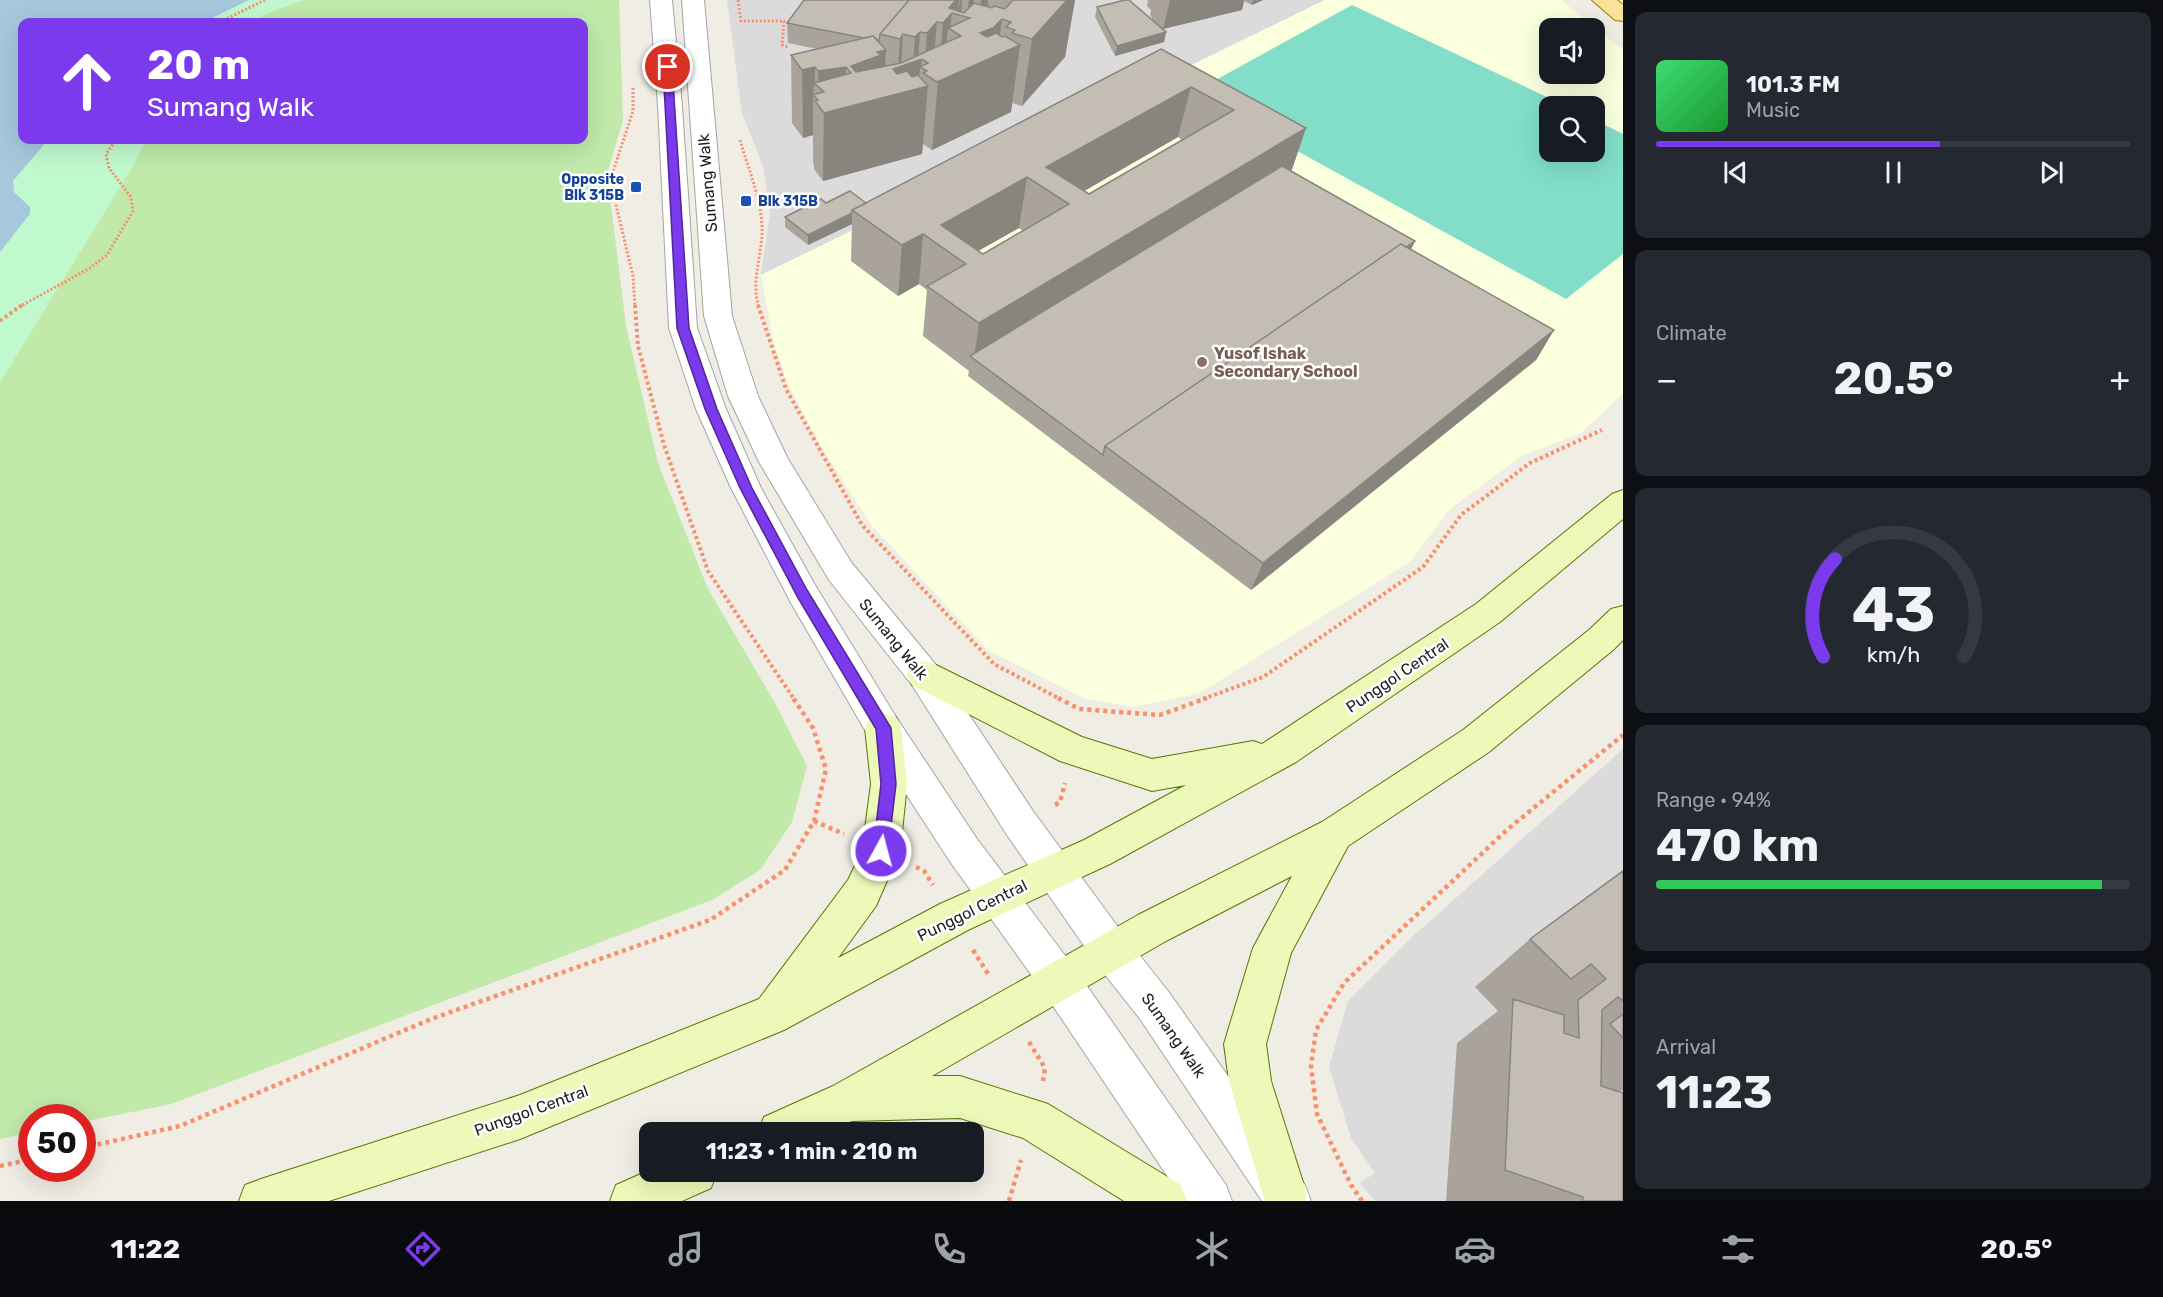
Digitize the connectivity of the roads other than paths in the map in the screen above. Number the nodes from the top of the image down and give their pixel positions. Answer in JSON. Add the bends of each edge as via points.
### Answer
{"nodes":[{"id":1,"x":661,"y":0,"type":"edge"},
{"id":2,"x":693,"y":0,"type":"edge"},
{"id":3,"x":1603,"y":0,"type":"edge"},
{"id":4,"x":1623,"y":15,"type":"edge"},
{"id":5,"x":1623,"y":502,"type":"edge"},
{"id":6,"x":1623,"y":619,"type":"edge"},
{"id":7,"x":924,"y":675,"type":"junction"},
{"id":8,"x":883,"y":728,"type":"junction"},
{"id":9,"x":1283,"y":752,"type":"junction"},
{"id":10,"x":1335,"y":834,"type":"junction"},
{"id":11,"x":1055,"y":870,"type":"junction"},
{"id":12,"x":998,"y":897,"type":"junction"},
{"id":13,"x":1112,"y":952,"type":"junction"},
{"id":14,"x":1059,"y":980,"type":"junction"},
{"id":15,"x":769,"y":1016,"type":"junction"},
{"id":16,"x":848,"y":1101,"type":"junction"},
{"id":17,"x":801,"y":1122,"type":"edge"},
{"id":18,"x":673,"y":1182,"type":"edge"},
{"id":19,"x":1287,"y":1198,"type":"edge"},
{"id":20,"x":261,"y":1201,"type":"edge"},
{"id":21,"x":632,"y":1201,"type":"edge"},
{"id":22,"x":1165,"y":1201,"type":"edge"},
{"id":23,"x":1210,"y":1201,"type":"edge"}],
"edges":[{"from":1,"to":8,"type":"street","name":"Sumang Walk","via":[[683,328],[711,409],[746,488],[803,594]]},
{"from":2,"to":7,"type":"street","name":"Sumang Walk","via":[[718,316],[743,396],[774,462],[840,571]]},
{"from":3,"to":4,"type":"main road"},
{"from":5,"to":9,"type":"main road","name":"Punggol Central","via":[[1488,613]]},
{"from":6,"to":10,"type":"main road","via":[[1476,741]]},
{"from":7,"to":9,"type":"main road","via":[[1073,750],[1152,776]]},
{"from":7,"to":11,"type":"street","name":"Sumang Walk"},
{"from":8,"to":12,"type":"street","name":"Sumang Walk"},
{"from":8,"to":15,"type":"main road","via":[[889,784],[881,851],[862,893]]},
{"from":9,"to":11,"type":"main road","name":"Punggol Central","via":[[1097,852]]},
{"from":10,"to":13,"type":"main road"},
{"from":10,"to":19,"type":"main road","via":[[1273,948],[1245,1044],[1250,1082]]},
{"from":11,"to":12,"type":"main road","name":"Punggol Central"},
{"from":11,"to":13,"type":"street","name":"Sumang Walk"},
{"from":12,"to":14,"type":"street","name":"Sumang Walk"},
{"from":12,"to":15,"type":"main road","name":"Punggol Central"},
{"from":13,"to":14,"type":"main road"},
{"from":13,"to":19,"type":"street","name":"Sumang Walk","via":[[1154,1005]]},
{"from":14,"to":16,"type":"main road"},
{"from":14,"to":23,"type":"street","name":"Sumang Walk"},
{"from":15,"to":20,"type":"main road","name":"Punggol Central","via":[[520,1117]]},
{"from":16,"to":17,"type":"main road"},
{"from":16,"to":22,"type":"main road","via":[[960,1097],[1033,1119]]},
{"from":18,"to":21,"type":"main road"}]}
